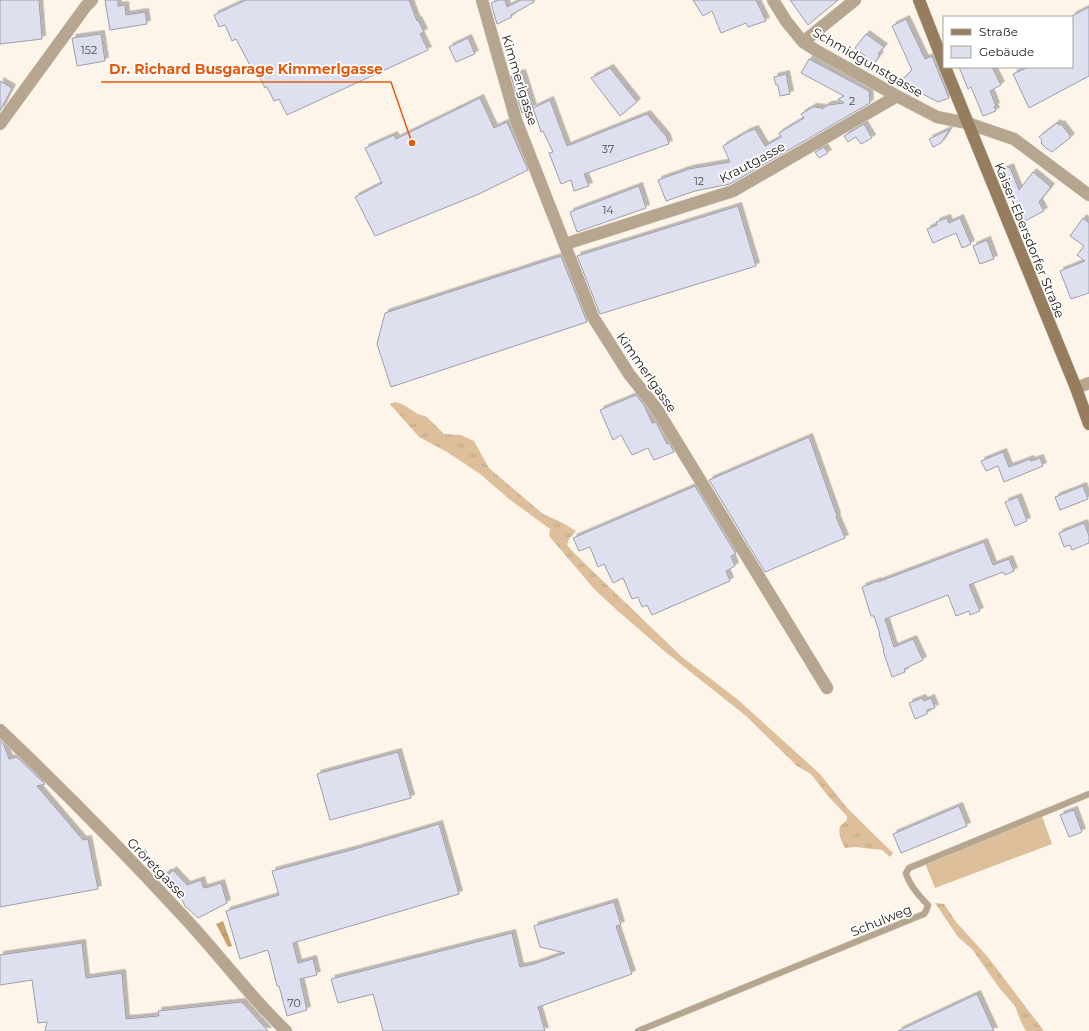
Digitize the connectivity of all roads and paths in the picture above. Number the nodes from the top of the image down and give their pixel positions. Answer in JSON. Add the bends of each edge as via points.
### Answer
{"nodes":[{"id":1,"x":92,"y":0,"type":"edge"},
{"id":2,"x":482,"y":0,"type":"edge"},
{"id":3,"x":774,"y":0,"type":"edge"},
{"id":4,"x":855,"y":0,"type":"edge"},
{"id":5,"x":919,"y":0,"type":"edge"},
{"id":6,"x":803,"y":42,"type":"junction"},
{"id":7,"x":943,"y":61,"type":"edge"},
{"id":8,"x":945,"y":68,"type":"edge"},
{"id":9,"x":897,"y":96,"type":"junction"},
{"id":10,"x":967,"y":123,"type":"junction"},
{"id":11,"x":0,"y":124,"type":"edge"},
{"id":12,"x":1089,"y":196,"type":"edge"},
{"id":13,"x":565,"y":244,"type":"junction"},
{"id":14,"x":1089,"y":383,"type":"edge"},
{"id":15,"x":1076,"y":388,"type":"junction"},
{"id":16,"x":1089,"y":424,"type":"edge"},
{"id":17,"x":828,"y":688,"type":"dead end"},
{"id":18,"x":0,"y":730,"type":"edge"},
{"id":19,"x":1089,"y":794,"type":"edge"},
{"id":20,"x":286,"y":1031,"type":"edge"},
{"id":21,"x":638,"y":1031,"type":"edge"}],
"edges":[{"from":1,"to":11,"type":"street"},
{"from":2,"to":13,"type":"street","name":"Kimmerlgasse","via":[[516,120]]},
{"from":3,"to":6,"type":"street","name":"Schmidgunstgasse","via":[[786,21]]},
{"from":4,"to":6,"type":"street"},
{"from":5,"to":7,"type":"main road"},
{"from":6,"to":9,"type":"street","name":"Schmidgunstgasse"},
{"from":8,"to":10,"type":"main road","name":"Kaiser-Ebersdorfer Straße"},
{"from":9,"to":10,"type":"street","name":"Schmidgunstgasse","via":[[937,117]]},
{"from":9,"to":13,"type":"street","name":"Krautgasse","via":[[733,191]]},
{"from":10,"to":12,"type":"street","name":"Schmidgunstgasse","via":[[1014,139]]},
{"from":10,"to":15,"type":"main road","name":"Kaiser-Ebersdorfer Straße"},
{"from":13,"to":17,"type":"street","name":"Kimmerlgasse","via":[[593,317],[628,374],[656,408]]},
{"from":14,"to":15,"type":"street"},
{"from":15,"to":16,"type":"main road","name":"Kaiser-Ebersdorfer Straße"},
{"from":18,"to":20,"type":"street","name":"Gröretgasse","via":[[184,916],[266,1012]]},
{"from":19,"to":21,"type":"lane","name":"Schulweg","via":[[909,868],[906,872],[907,877],[928,905],[924,914]]}]}
